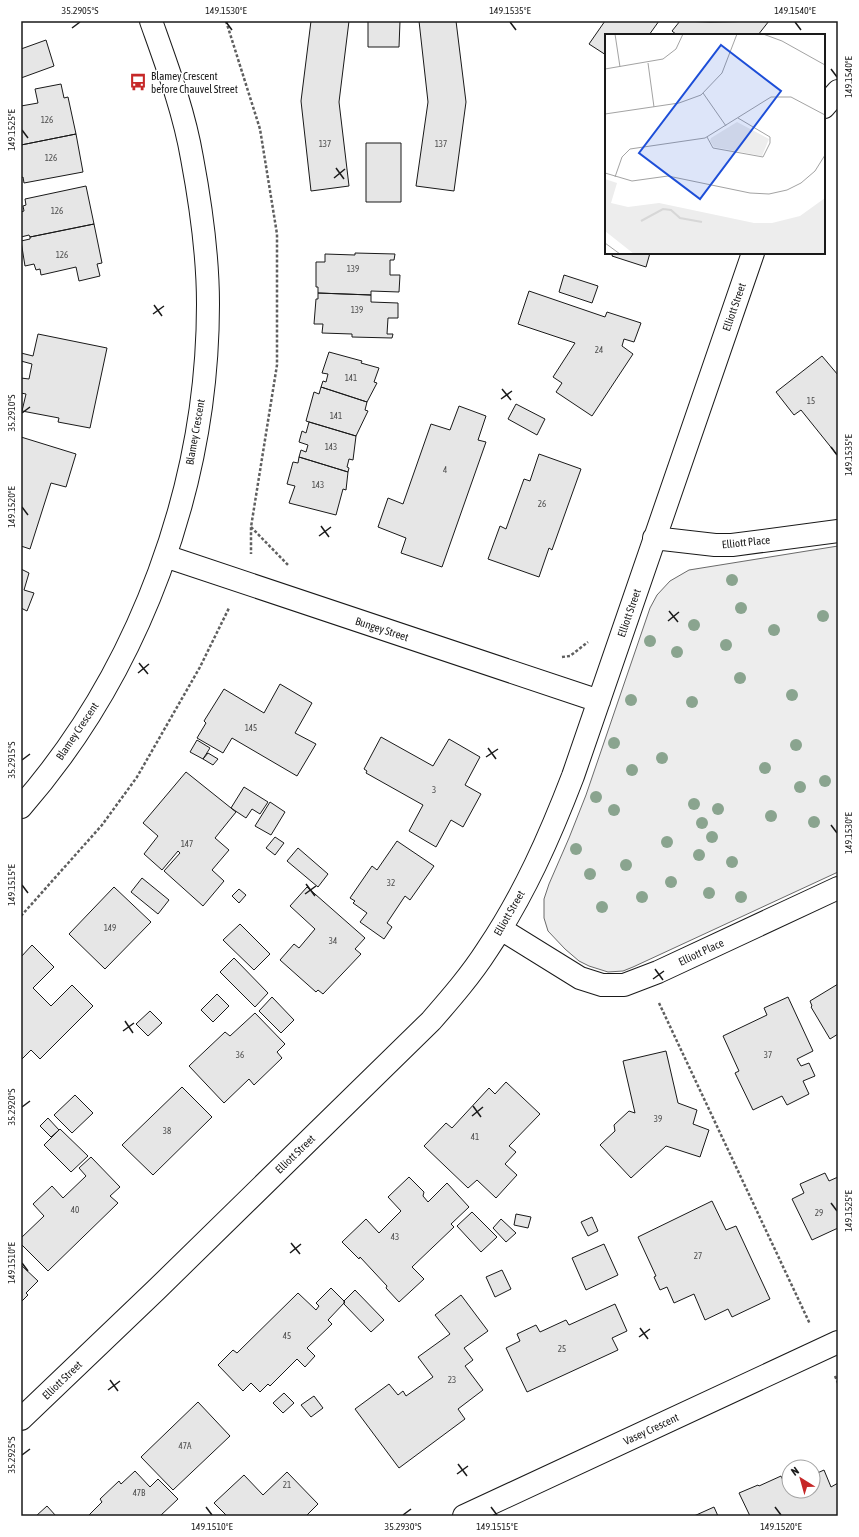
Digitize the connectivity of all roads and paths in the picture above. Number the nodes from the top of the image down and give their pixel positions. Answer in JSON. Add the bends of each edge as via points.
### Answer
{"nodes":[{"id":1,"x":151,"y":21,"type":"edge"},
{"id":2,"x":838,"y":91,"type":"edge"},
{"id":3,"x":825,"y":107,"type":"edge"},
{"id":4,"x":752,"y":254,"type":"edge"},
{"id":5,"x":251,"y":527,"type":"dead end"},
{"id":6,"x":838,"y":530,"type":"edge"},
{"id":7,"x":654,"y":538,"type":"junction"},
{"id":8,"x":165,"y":556,"type":"junction"},
{"id":9,"x":290,"y":567,"type":"dead end"},
{"id":10,"x":616,"y":649,"type":"junction"},
{"id":11,"x":556,"y":658,"type":"dead end"},
{"id":12,"x":599,"y":701,"type":"junction"},
{"id":13,"x":21,"y":807,"type":"edge"},
{"id":14,"x":838,"y":888,"type":"edge"},
{"id":15,"x":501,"y":929,"type":"junction"},
{"id":16,"x":647,"y":977,"type":"junction"},
{"id":17,"x":830,"y":1346,"type":"edge"},
{"id":18,"x":21,"y":1419,"type":"edge"},
{"id":19,"x":464,"y":1516,"type":"edge"}],
"edges":[{"from":1,"to":8,"type":"street","name":"Blamey Crescent","via":[[179,102],[192,157],[204,240],[208,302],[204,374],[193,449],[182,500]]},
{"from":2,"to":3,"type":"street"},
{"from":4,"to":7,"type":"street","name":"Elliott Street"},
{"from":5,"to":9,"type":"path"},
{"from":6,"to":7,"type":"street","name":"Elliott Place","via":[[732,545]]},
{"from":7,"to":10,"type":"street","name":"Elliott Street"},
{"from":8,"to":12,"type":"street","name":"Bungey Street"},
{"from":8,"to":13,"type":"street","name":"Blamey Crescent","via":[[144,611],[111,678],[72,741]]},
{"from":10,"to":11,"type":"path","via":[[590,640],[570,656]]},
{"from":10,"to":12,"type":"street","name":"Elliott Street"},
{"from":12,"to":15,"type":"street","name":"Elliott Street","via":[[555,823]]},
{"from":14,"to":16,"type":"street","name":"Elliott Place"},
{"from":15,"to":16,"type":"street","name":"Elliott Place","via":[[573,975],[594,984],[624,985]]},
{"from":15,"to":18,"type":"street","name":"Elliott Street","via":[[431,1021]]},
{"from":16,"to":17,"type":"path"},
{"from":17,"to":19,"type":"street","name":"Vasey Crescent"}]}
